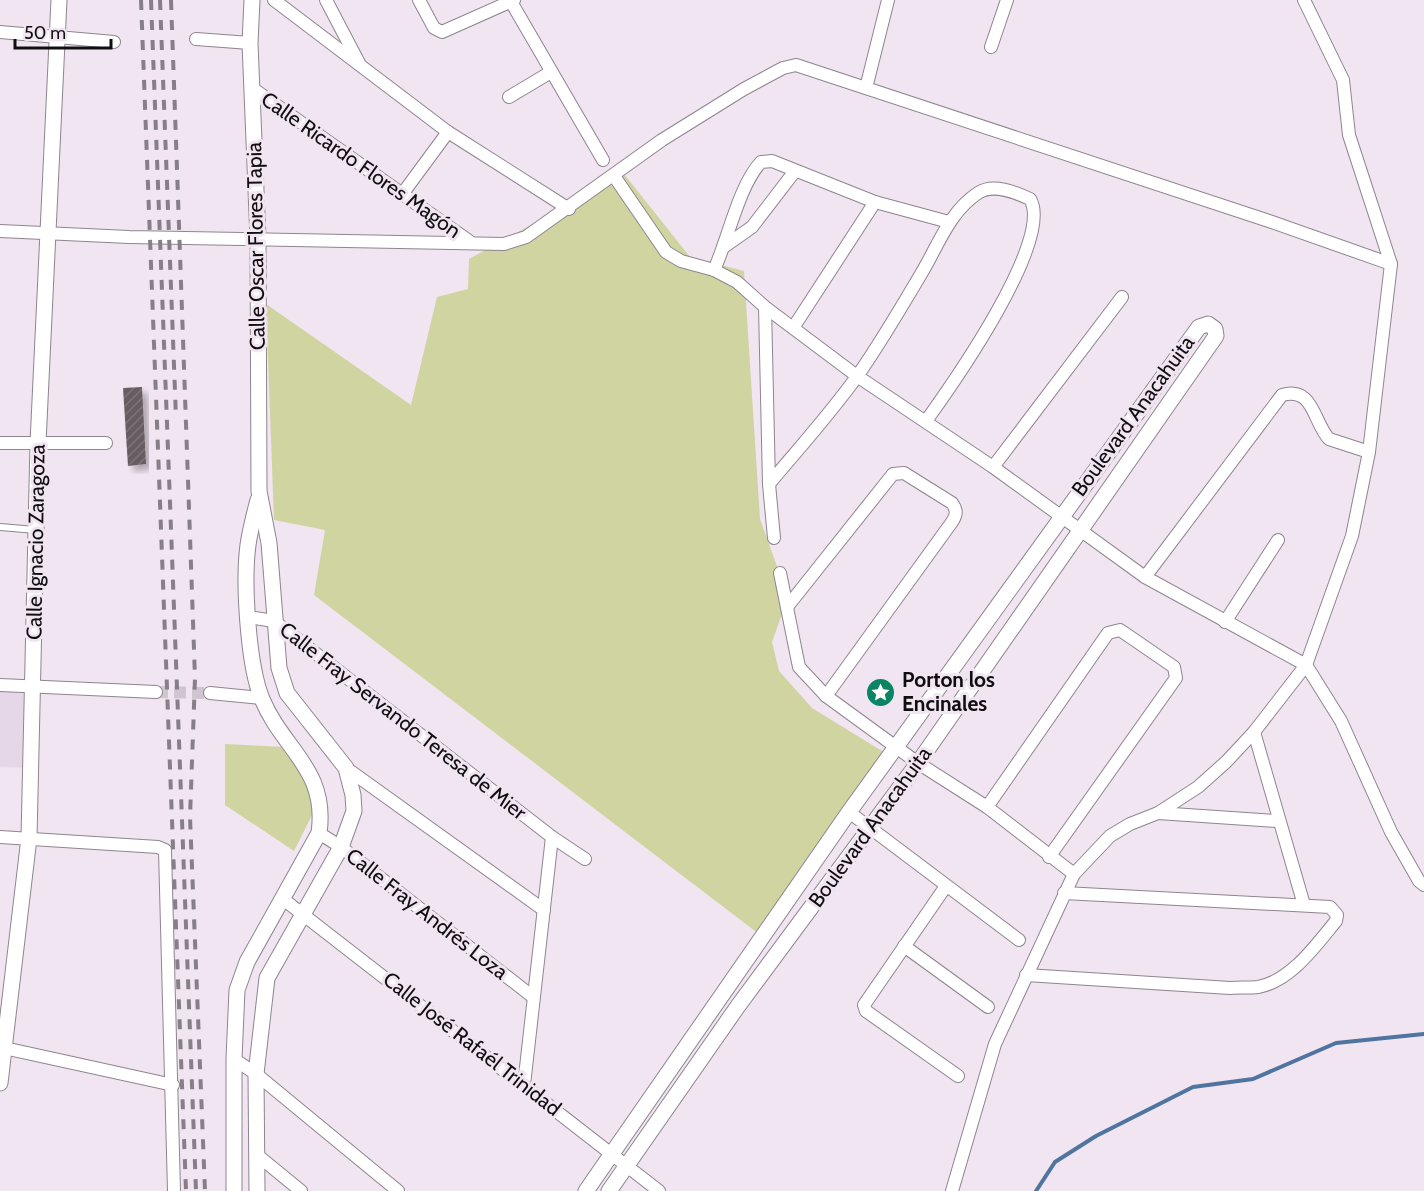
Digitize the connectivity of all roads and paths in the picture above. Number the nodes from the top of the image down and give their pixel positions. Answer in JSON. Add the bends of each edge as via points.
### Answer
{"nodes":[{"id":1,"x":59,"y":0,"type":"edge"},
{"id":2,"x":252,"y":0,"type":"edge"},
{"id":3,"x":274,"y":0,"type":"edge"},
{"id":4,"x":326,"y":0,"type":"edge"},
{"id":5,"x":419,"y":0,"type":"edge"},
{"id":6,"x":888,"y":0,"type":"edge"},
{"id":7,"x":1304,"y":0,"type":"edge"},
{"id":8,"x":511,"y":1,"type":"edge"},
{"id":9,"x":1002,"y":1,"type":"edge"},
{"id":10,"x":0,"y":32,"type":"edge"},
{"id":11,"x":57,"y":35,"type":"junction"},
{"id":12,"x":196,"y":39,"type":"dead end"},
{"id":13,"x":114,"y":42,"type":"dead end"},
{"id":14,"x":250,"y":43,"type":"junction"},
{"id":15,"x":991,"y":46,"type":"dead end"},
{"id":16,"x":361,"y":66,"type":"junction"},
{"id":17,"x":551,"y":72,"type":"junction"},
{"id":18,"x":252,"y":88,"type":"junction"},
{"id":19,"x":866,"y":88,"type":"junction"},
{"id":20,"x":509,"y":98,"type":"dead end"},
{"id":21,"x":448,"y":132,"type":"junction"},
{"id":22,"x":603,"y":160,"type":"dead end"},
{"id":23,"x":795,"y":171,"type":"junction"},
{"id":24,"x":614,"y":176,"type":"junction"},
{"id":25,"x":403,"y":194,"type":"junction"},
{"id":26,"x":875,"y":202,"type":"junction"},
{"id":27,"x":569,"y":209,"type":"junction"},
{"id":28,"x":949,"y":222,"type":"junction"},
{"id":29,"x":0,"y":231,"type":"edge"},
{"id":30,"x":47,"y":231,"type":"junction"},
{"id":31,"x":258,"y":239,"type":"junction"},
{"id":32,"x":470,"y":241,"type":"junction"},
{"id":33,"x":725,"y":246,"type":"junction"},
{"id":34,"x":1391,"y":264,"type":"junction"},
{"id":35,"x":714,"y":270,"type":"junction"},
{"id":36,"x":1122,"y":297,"type":"dead end"},
{"id":37,"x":765,"y":307,"type":"junction"},
{"id":38,"x":793,"y":328,"type":"junction"},
{"id":39,"x":857,"y":376,"type":"junction"},
{"id":40,"x":926,"y":421,"type":"junction"},
{"id":41,"x":0,"y":443,"type":"edge"},
{"id":42,"x":38,"y":443,"type":"junction"},
{"id":43,"x":106,"y":443,"type":"dead end"},
{"id":44,"x":1369,"y":452,"type":"junction"},
{"id":45,"x":993,"y":467,"type":"junction"},
{"id":46,"x":769,"y":484,"type":"junction"},
{"id":47,"x":260,"y":491,"type":"junction"},
{"id":48,"x":1061,"y":515,"type":"junction"},
{"id":49,"x":0,"y":527,"type":"edge"},
{"id":50,"x":36,"y":530,"type":"junction"},
{"id":51,"x":1083,"y":530,"type":"junction"},
{"id":52,"x":774,"y":538,"type":"dead end"},
{"id":53,"x":1278,"y":540,"type":"dead end"},
{"id":54,"x":780,"y":573,"type":"dead end"},
{"id":55,"x":1145,"y":577,"type":"junction"},
{"id":56,"x":787,"y":607,"type":"junction"},
{"id":57,"x":248,"y":617,"type":"junction"},
{"id":58,"x":274,"y":621,"type":"junction"},
{"id":59,"x":1225,"y":622,"type":"junction"},
{"id":60,"x":1306,"y":665,"type":"junction"},
{"id":61,"x":0,"y":685,"type":"edge"},
{"id":62,"x":33,"y":687,"type":"junction"},
{"id":63,"x":156,"y":692,"type":"tunnel mouth"},
{"id":64,"x":210,"y":693,"type":"tunnel mouth"},
{"id":65,"x":826,"y":696,"type":"junction"},
{"id":66,"x":262,"y":698,"type":"junction"},
{"id":67,"x":1254,"y":732,"type":"junction"},
{"id":68,"x":896,"y":747,"type":"junction"},
{"id":69,"x":918,"y":763,"type":"junction"},
{"id":70,"x":346,"y":768,"type":"junction"},
{"id":71,"x":987,"y":807,"type":"junction"},
{"id":72,"x":849,"y":812,"type":"junction"},
{"id":73,"x":1158,"y":813,"type":"junction"},
{"id":74,"x":1277,"y":820,"type":"junction"},
{"id":75,"x":870,"y":828,"type":"junction"},
{"id":76,"x":319,"y":833,"type":"junction"},
{"id":77,"x":0,"y":837,"type":"edge"},
{"id":78,"x":552,"y":837,"type":"junction"},
{"id":79,"x":29,"y":838,"type":"junction"},
{"id":80,"x":341,"y":847,"type":"junction"},
{"id":81,"x":1049,"y":857,"type":"junction"},
{"id":82,"x":585,"y":859,"type":"dead end"},
{"id":83,"x":1074,"y":874,"type":"junction"},
{"id":84,"x":1424,"y":885,"type":"edge"},
{"id":85,"x":946,"y":886,"type":"junction"},
{"id":86,"x":1064,"y":893,"type":"junction"},
{"id":87,"x":283,"y":899,"type":"junction"},
{"id":88,"x":1304,"y":905,"type":"junction"},
{"id":89,"x":544,"y":910,"type":"junction"},
{"id":90,"x":302,"y":913,"type":"junction"},
{"id":91,"x":1018,"y":940,"type":"dead end"},
{"id":92,"x":904,"y":946,"type":"junction"},
{"id":93,"x":1026,"y":975,"type":"junction"},
{"id":94,"x":533,"y":997,"type":"junction"},
{"id":95,"x":723,"y":998,"type":"junction"},
{"id":96,"x":738,"y":1006,"type":"junction"},
{"id":97,"x":987,"y":1007,"type":"dead end"},
{"id":98,"x":1,"y":1048,"type":"edge"},
{"id":99,"x":234,"y":1059,"type":"junction"},
{"id":100,"x":256,"y":1074,"type":"junction"},
{"id":101,"x":958,"y":1076,"type":"dead end"},
{"id":102,"x":0,"y":1083,"type":"edge"},
{"id":103,"x":173,"y":1085,"type":"junction"},
{"id":104,"x":524,"y":1085,"type":"junction"},
{"id":105,"x":612,"y":1152,"type":"junction"},
{"id":106,"x":257,"y":1155,"type":"junction"},
{"id":107,"x":627,"y":1165,"type":"junction"},
{"id":108,"x":174,"y":1191,"type":"edge"},
{"id":109,"x":234,"y":1191,"type":"edge"},
{"id":110,"x":257,"y":1191,"type":"edge"},
{"id":111,"x":301,"y":1191,"type":"edge"},
{"id":112,"x":398,"y":1191,"type":"edge"},
{"id":113,"x":586,"y":1191,"type":"edge"},
{"id":114,"x":609,"y":1191,"type":"edge"},
{"id":115,"x":659,"y":1191,"type":"edge"},
{"id":116,"x":952,"y":1191,"type":"edge"}],
"edges":[{"from":1,"to":11,"type":"street","name":"Calle Ignacio Zaragoza"},
{"from":2,"to":14,"type":"street","name":"Calle Oscar Flores Tapia"},
{"from":3,"to":16,"type":"street"},
{"from":4,"to":16,"type":"street"},
{"from":5,"to":8,"type":"street","via":[[438,31],[448,31]]},
{"from":6,"to":19,"type":"street"},
{"from":7,"to":34,"type":"street","via":[[1343,80],[1349,135]]},
{"from":8,"to":17,"type":"street"},
{"from":9,"to":15,"type":"street"},
{"from":10,"to":11,"type":"street"},
{"from":11,"to":13,"type":"street"},
{"from":11,"to":30,"type":"street","name":"Calle Ignacio Zaragoza"},
{"from":12,"to":14,"type":"street"},
{"from":14,"to":18,"type":"street","name":"Calle Oscar Flores Tapia"},
{"from":16,"to":21,"type":"street"},
{"from":17,"to":20,"type":"street"},
{"from":17,"to":22,"type":"street"},
{"from":18,"to":25,"type":"street","name":"Calle Ricardo Flores Magón"},
{"from":18,"to":31,"type":"street","name":"Calle Oscar Flores Tapia"},
{"from":19,"to":24,"type":"street","via":[[796,66],[783,68],[671,135]]},
{"from":19,"to":34,"type":"street"},
{"from":21,"to":25,"type":"street"},
{"from":21,"to":27,"type":"street"},
{"from":23,"to":26,"type":"street"},
{"from":23,"to":33,"type":"street","via":[[752,227]]},
{"from":23,"to":33,"type":"street","via":[[772,161],[760,162]]},
{"from":24,"to":27,"type":"street"},
{"from":24,"to":35,"type":"street","via":[[666,252],[681,261]]},
{"from":25,"to":32,"type":"street","name":"Calle Ricardo Flores Magón"},
{"from":26,"to":28,"type":"street"},
{"from":26,"to":38,"type":"street"},
{"from":27,"to":32,"type":"street","via":[[515,242]]},
{"from":28,"to":39,"type":"street","via":[[905,303]]},
{"from":28,"to":40,"type":"street","via":[[980,191],[1012,191],[1030,199],[1034,206],[1032,231],[1012,283],[978,347]]},
{"from":29,"to":30,"type":"street"},
{"from":30,"to":31,"type":"street"},
{"from":30,"to":42,"type":"street","name":"Calle Ignacio Zaragoza"},
{"from":31,"to":32,"type":"street"},
{"from":31,"to":47,"type":"street","name":"Calle Oscar Flores Tapia"},
{"from":33,"to":35,"type":"street"},
{"from":34,"to":44,"type":"street"},
{"from":35,"to":37,"type":"street","via":[[737,282]]},
{"from":36,"to":45,"type":"street"},
{"from":37,"to":38,"type":"street"},
{"from":37,"to":46,"type":"street"},
{"from":38,"to":39,"type":"street"},
{"from":39,"to":40,"type":"street"},
{"from":39,"to":46,"type":"street"},
{"from":40,"to":45,"type":"street"},
{"from":41,"to":42,"type":"street"},
{"from":42,"to":43,"type":"street"},
{"from":42,"to":50,"type":"street","name":"Calle Ignacio Zaragoza"},
{"from":44,"to":55,"type":"street","via":[[1329,439],[1308,401],[1296,394],[1282,395]]},
{"from":44,"to":60,"type":"street","via":[[1352,536]]},
{"from":45,"to":48,"type":"street"},
{"from":46,"to":52,"type":"street"},
{"from":47,"to":57,"type":"street","name":"Calle Oscar Flores Tapia","via":[[248,546]]},
{"from":47,"to":58,"type":"street","name":"Calle Oscar Flores Tapia","via":[[269,543]]},
{"from":48,"to":51,"type":"street"},
{"from":48,"to":51,"type":"street","name":"Boulevard Anacahuita","via":[[1199,327],[1208,324],[1215,329],[1216,336]]},
{"from":48,"to":68,"type":"street","name":"Boulevard Anacahuita"},
{"from":49,"to":50,"type":"lane"},
{"from":50,"to":62,"type":"street","name":"Calle Ignacio Zaragoza"},
{"from":51,"to":55,"type":"street"},
{"from":51,"to":69,"type":"street","name":"Boulevard Anacahuita"},
{"from":53,"to":59,"type":"street"},
{"from":54,"to":56,"type":"street"},
{"from":55,"to":59,"type":"street"},
{"from":56,"to":65,"type":"street","via":[[799,667]]},
{"from":56,"to":65,"type":"street","via":[[893,474],[904,473],[952,503],[956,515],[952,522]]},
{"from":57,"to":58,"type":"street","name":"Calle Fray Servando Teresa de Mier"},
{"from":57,"to":66,"type":"street","name":"Calle Oscar Flores Tapia"},
{"from":58,"to":70,"type":"street","name":"Calle Oscar Flores Tapia","via":[[279,668],[288,693]]},
{"from":58,"to":78,"type":"street","name":"Calle Fray Servando Teresa de Mier"},
{"from":59,"to":60,"type":"street"},
{"from":60,"to":67,"type":"street"},
{"from":60,"to":84,"type":"street","via":[[1341,722],[1391,832]]},
{"from":61,"to":62,"type":"street"},
{"from":62,"to":63,"type":"street"},
{"from":62,"to":79,"type":"street","name":"Calle Ignacio Zaragoza"},
{"from":64,"to":66,"type":"street"},
{"from":65,"to":68,"type":"street"},
{"from":66,"to":76,"type":"street","name":"Calle Oscar Flores Tapia","via":[[318,790],[322,811]]},
{"from":67,"to":73,"type":"street","via":[[1198,787]]},
{"from":67,"to":74,"type":"street"},
{"from":68,"to":69,"type":"street"},
{"from":68,"to":72,"type":"street","name":"Boulevard Anacahuita"},
{"from":69,"to":71,"type":"street"},
{"from":69,"to":75,"type":"street","name":"Boulevard Anacahuita"},
{"from":70,"to":80,"type":"street","name":"Calle Oscar Flores Tapia","via":[[354,811]]},
{"from":70,"to":89,"type":"street"},
{"from":71,"to":81,"type":"street"},
{"from":71,"to":81,"type":"street","via":[[1108,633],[1120,630],[1174,667],[1176,678]]},
{"from":72,"to":75,"type":"street"},
{"from":72,"to":95,"type":"street","name":"Boulevard Anacahuita"},
{"from":73,"to":74,"type":"street"},
{"from":73,"to":83,"type":"street","via":[[1110,836]]},
{"from":74,"to":88,"type":"street"},
{"from":75,"to":85,"type":"street"},
{"from":75,"to":96,"type":"street","name":"Boulevard Anacahuita"},
{"from":76,"to":80,"type":"street","name":"Calle Fray Andrés Loza"},
{"from":76,"to":87,"type":"street","name":"Calle Oscar Flores Tapia"},
{"from":77,"to":79,"type":"street"},
{"from":78,"to":82,"type":"street","name":"Calle Fray Servando Teresa de Mier"},
{"from":78,"to":89,"type":"street"},
{"from":79,"to":98,"type":"street","name":"Calle Ignacio Zaragoza"},
{"from":79,"to":103,"type":"street","via":[[159,847],[166,852]]},
{"from":80,"to":90,"type":"street","name":"Calle Oscar Flores Tapia"},
{"from":80,"to":94,"type":"street","name":"Calle Fray Andrés Loza"},
{"from":81,"to":83,"type":"street"},
{"from":83,"to":86,"type":"street"},
{"from":85,"to":91,"type":"street"},
{"from":85,"to":92,"type":"street"},
{"from":86,"to":88,"type":"street"},
{"from":86,"to":93,"type":"street"},
{"from":87,"to":90,"type":"street","name":"Calle José Rafaél Trinidad"},
{"from":87,"to":99,"type":"street","name":"Calle Oscar Flores Tapia","via":[[247,962],[237,990]]},
{"from":88,"to":93,"type":"street","via":[[1330,907],[1337,915],[1336,921],[1308,956],[1259,987]]},
{"from":89,"to":94,"type":"street"},
{"from":90,"to":100,"type":"street","name":"Calle Oscar Flores Tapia","via":[[267,978]]},
{"from":90,"to":104,"type":"street","name":"Calle José Rafaél Trinidad"},
{"from":92,"to":97,"type":"street"},
{"from":92,"to":101,"type":"street","via":[[866,1000],[866,1011]]},
{"from":93,"to":116,"type":"street","via":[[995,1044]]},
{"from":94,"to":104,"type":"street"},
{"from":95,"to":96,"type":"street"},
{"from":95,"to":105,"type":"street","name":"Boulevard Anacahuita"},
{"from":96,"to":107,"type":"street","name":"Boulevard Anacahuita"},
{"from":98,"to":102,"type":"street","name":"Calle Ignacio Zaragoza"},
{"from":98,"to":103,"type":"street"},
{"from":99,"to":100,"type":"street"},
{"from":99,"to":109,"type":"street","name":"Calle Oscar Flores Tapia"},
{"from":100,"to":106,"type":"street","name":"Calle Oscar Flores Tapia"},
{"from":100,"to":112,"type":"street"},
{"from":103,"to":108,"type":"street"},
{"from":104,"to":105,"type":"street","name":"Calle José Rafaél Trinidad"},
{"from":105,"to":107,"type":"street","name":"Calle José Rafaél Trinidad"},
{"from":105,"to":113,"type":"street","name":"Boulevard Anacahuita"},
{"from":106,"to":110,"type":"street","name":"Calle Oscar Flores Tapia"},
{"from":106,"to":111,"type":"street"},
{"from":107,"to":114,"type":"street","name":"Boulevard Anacahuita"},
{"from":107,"to":115,"type":"street","name":"Calle José Rafaél Trinidad"}]}
